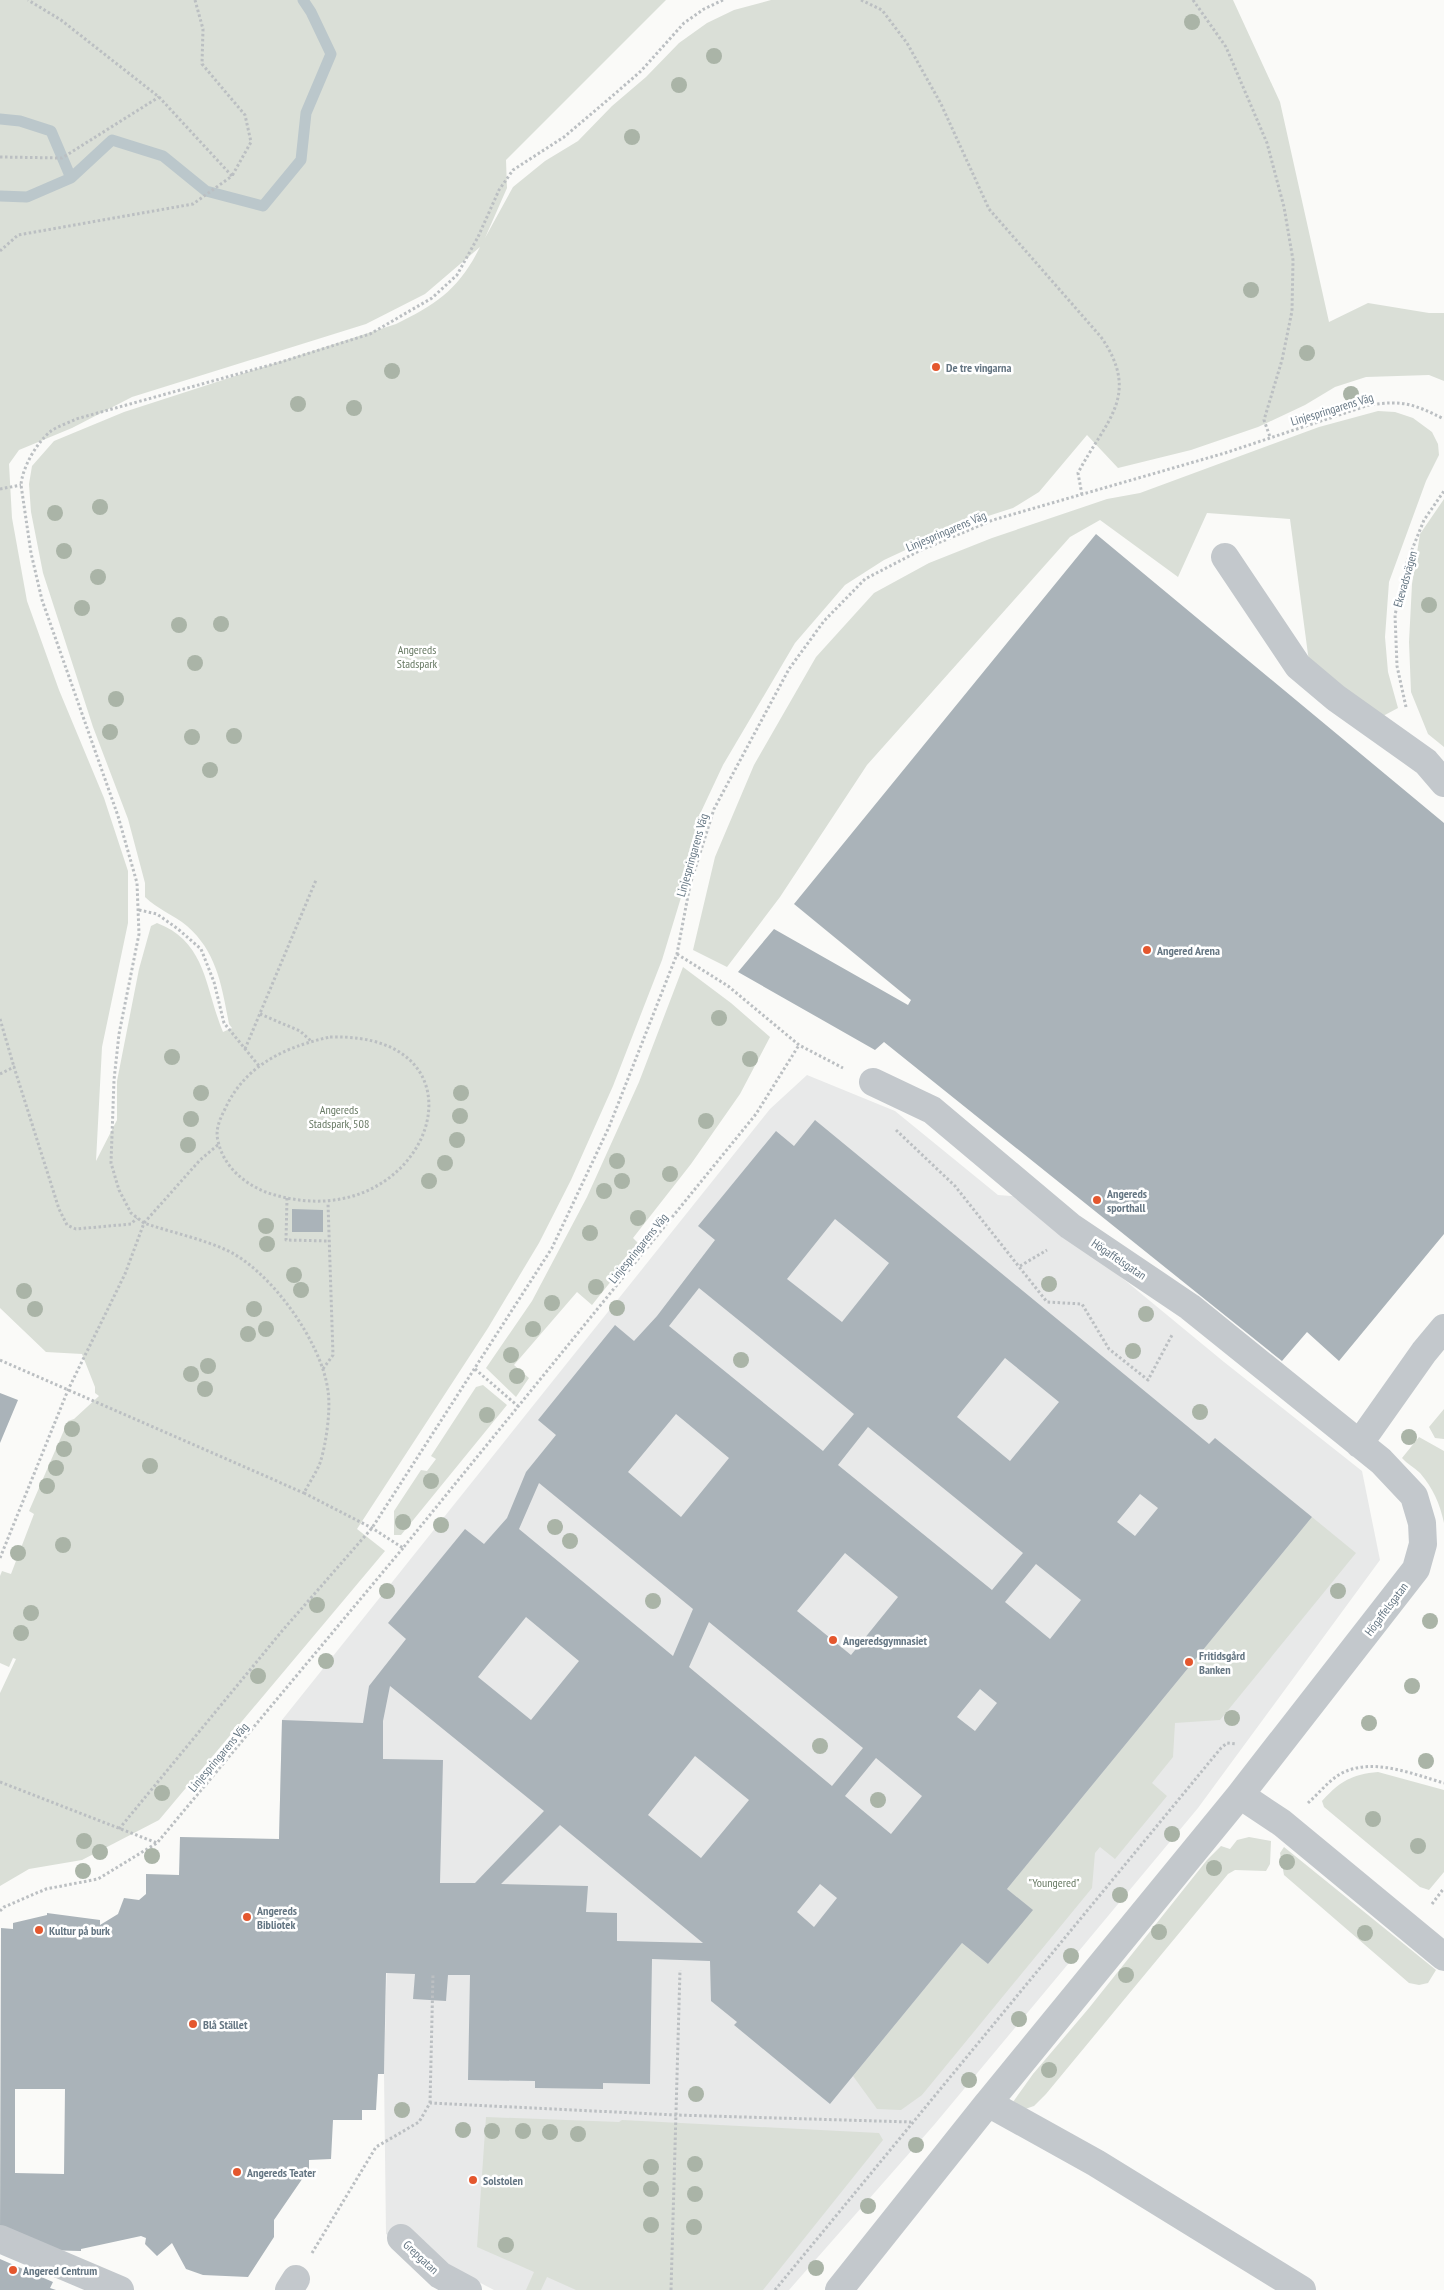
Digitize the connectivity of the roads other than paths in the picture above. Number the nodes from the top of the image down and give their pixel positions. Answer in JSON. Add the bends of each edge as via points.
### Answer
{"nodes":[{"id":1,"x":1225,"y":557,"type":"dead end"},
{"id":2,"x":1444,"y":783,"type":"edge"},
{"id":3,"x":873,"y":1082,"type":"road end"},
{"id":4,"x":1444,"y":1328,"type":"edge"},
{"id":5,"x":1359,"y":1444,"type":"junction"},
{"id":6,"x":1240,"y":1795,"type":"junction"},
{"id":7,"x":1444,"y":1958,"type":"edge"},
{"id":8,"x":988,"y":2104,"type":"junction"},
{"id":9,"x":401,"y":2238,"type":"dead end"},
{"id":10,"x":0,"y":2239,"type":"edge"},
{"id":11,"x":120,"y":2290,"type":"edge"},
{"id":12,"x":468,"y":2290,"type":"edge"},
{"id":13,"x":839,"y":2290,"type":"edge"},
{"id":14,"x":1302,"y":2290,"type":"edge"}],
"edges":[{"from":1,"to":2,"type":"street","via":[[1298,666],[1336,698],[1426,762]]},
{"from":3,"to":5,"type":"street","name":"Högaffelsgatan","via":[[932,1110],[1070,1226],[1190,1307]]},
{"from":4,"to":5,"type":"street"},
{"from":5,"to":6,"type":"street","name":"Högaffelsgatan","via":[[1381,1461],[1414,1496],[1422,1523],[1423,1544],[1416,1568]]},
{"from":6,"to":7,"type":"street","via":[[1282,1823]]},
{"from":6,"to":8,"type":"street","name":"Högaffelsgatan"},
{"from":8,"to":13,"type":"street","name":"Högaffelsgatan"},
{"from":8,"to":14,"type":"street","via":[[1096,2163]]},
{"from":9,"to":12,"type":"street","name":"Grepgatan","via":[[440,2275]]},
{"from":10,"to":11,"type":"street"}]}
